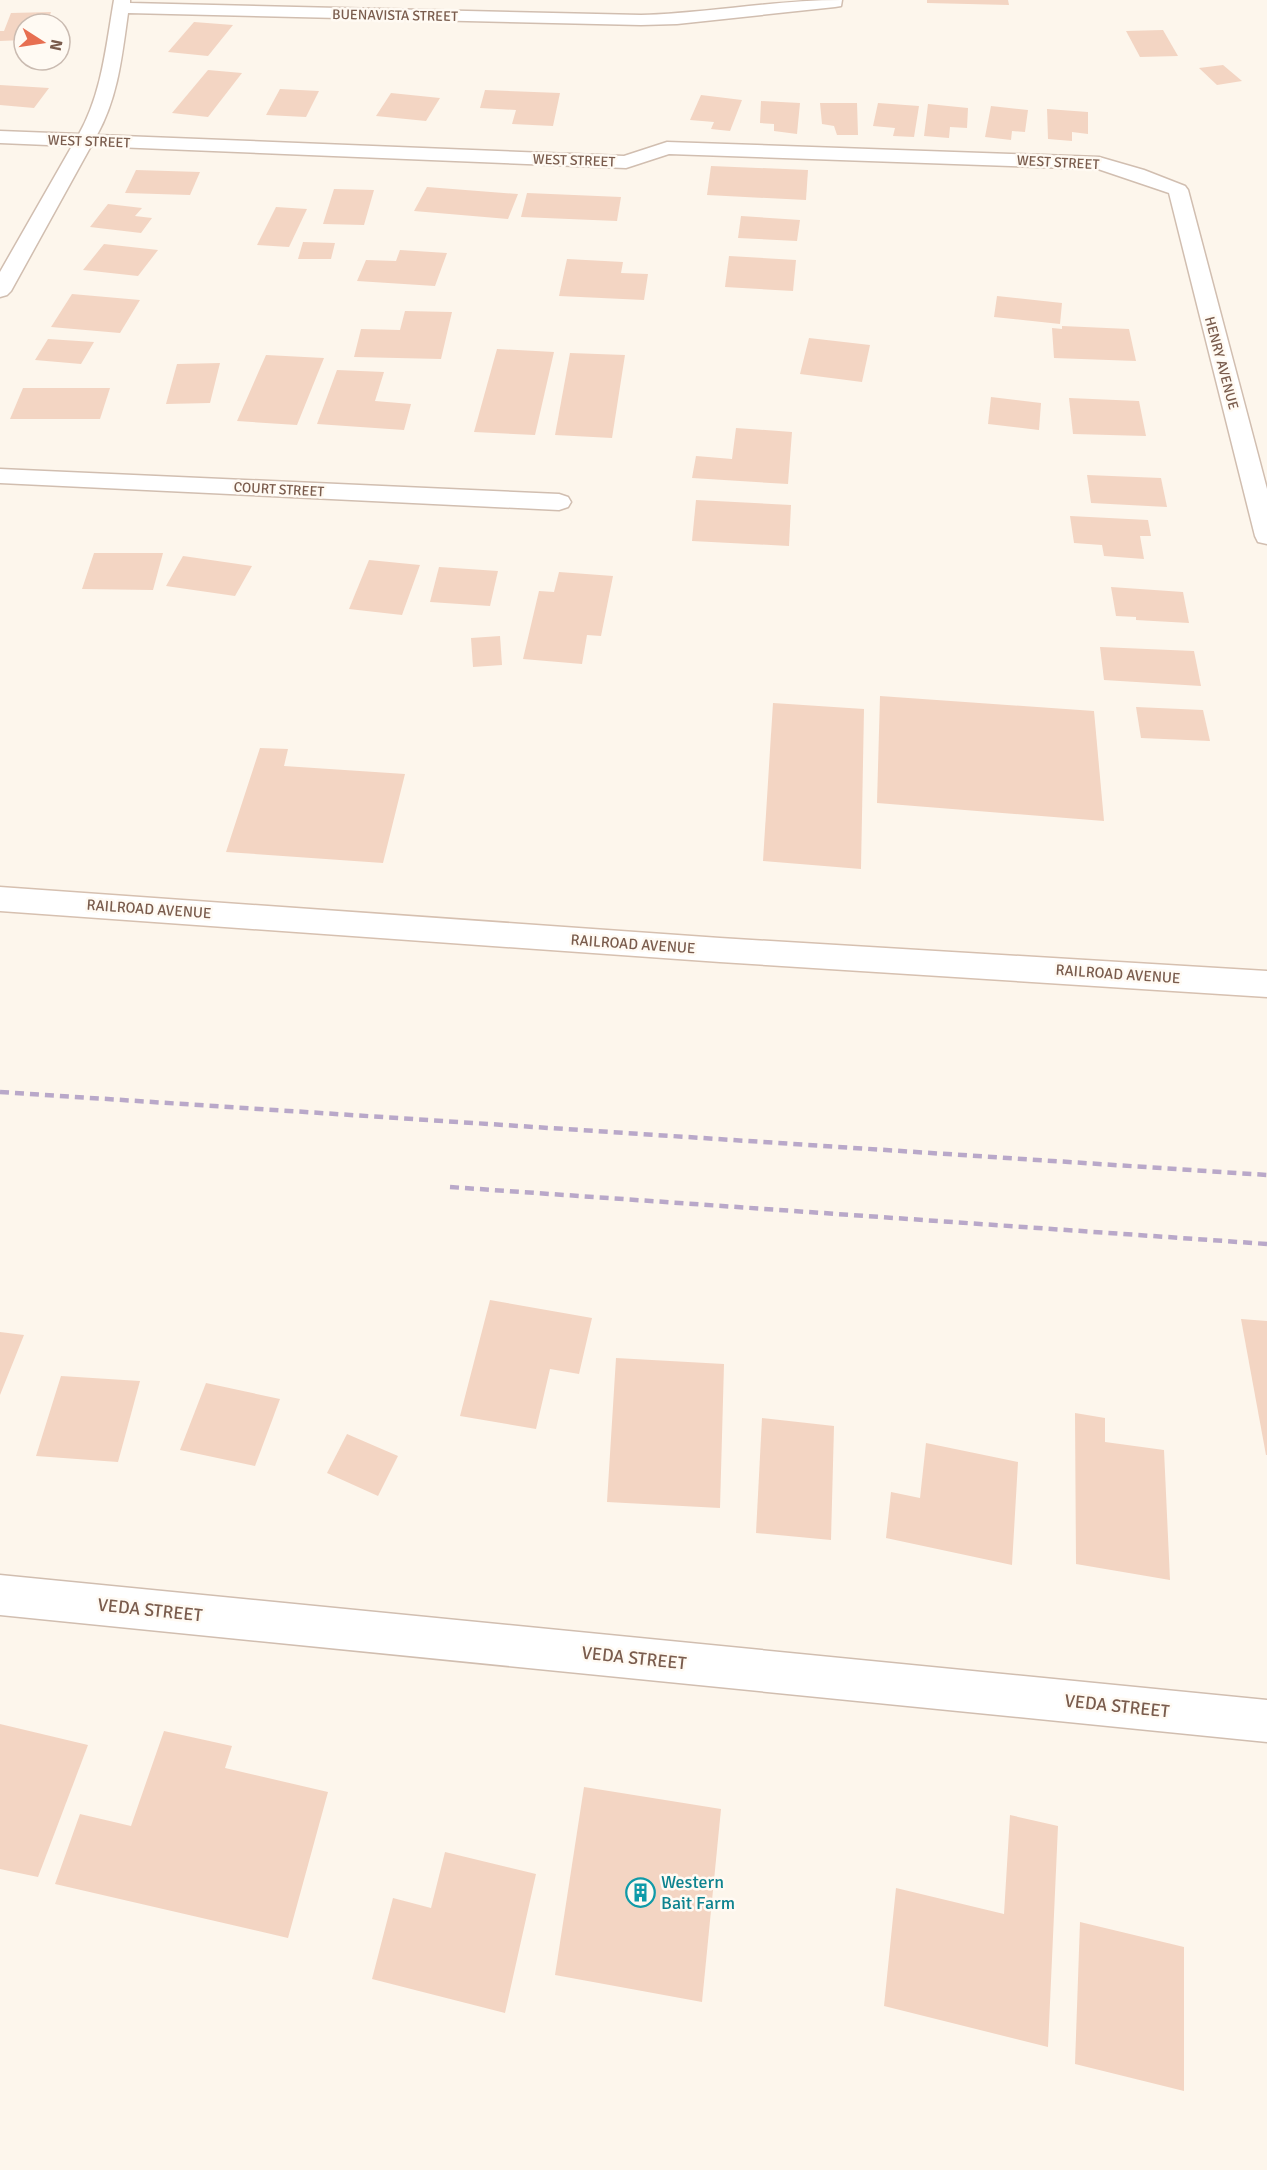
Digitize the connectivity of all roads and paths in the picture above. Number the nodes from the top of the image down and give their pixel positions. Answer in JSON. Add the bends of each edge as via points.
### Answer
{"nodes":[{"id":1,"x":835,"y":2,"type":"dead end"},
{"id":2,"x":122,"y":4,"type":"edge"},
{"id":3,"x":0,"y":137,"type":"edge"},
{"id":4,"x":86,"y":141,"type":"junction"},
{"id":5,"x":1178,"y":190,"type":"joint"},
{"id":6,"x":0,"y":291,"type":"edge"},
{"id":7,"x":0,"y":476,"type":"edge"},
{"id":8,"x":559,"y":502,"type":"dead end"},
{"id":9,"x":1267,"y":536,"type":"edge"},
{"id":10,"x":0,"y":899,"type":"edge"},
{"id":11,"x":1267,"y":984,"type":"edge"},
{"id":12,"x":0,"y":1595,"type":"edge"},
{"id":13,"x":1267,"y":1721,"type":"edge"}],
"edges":[{"from":1,"to":2,"type":"street","name":"BUENAVISTA STREET","via":[[677,19],[595,20]]},
{"from":2,"to":4,"type":"street","via":[[106,94]]},
{"from":3,"to":4,"type":"street","name":"WEST STREET"},
{"from":4,"to":5,"type":"street","name":"WEST STREET","via":[[626,162],[667,148],[1099,163]]},
{"from":4,"to":6,"type":"street"},
{"from":5,"to":9,"type":"street","name":"HENRY AVENUE"},
{"from":7,"to":8,"type":"street","name":"COURT STREET"},
{"from":10,"to":11,"type":"street","name":"RAILROAD AVENUE"},
{"from":12,"to":13,"type":"street","name":"VEDA STREET"}]}
